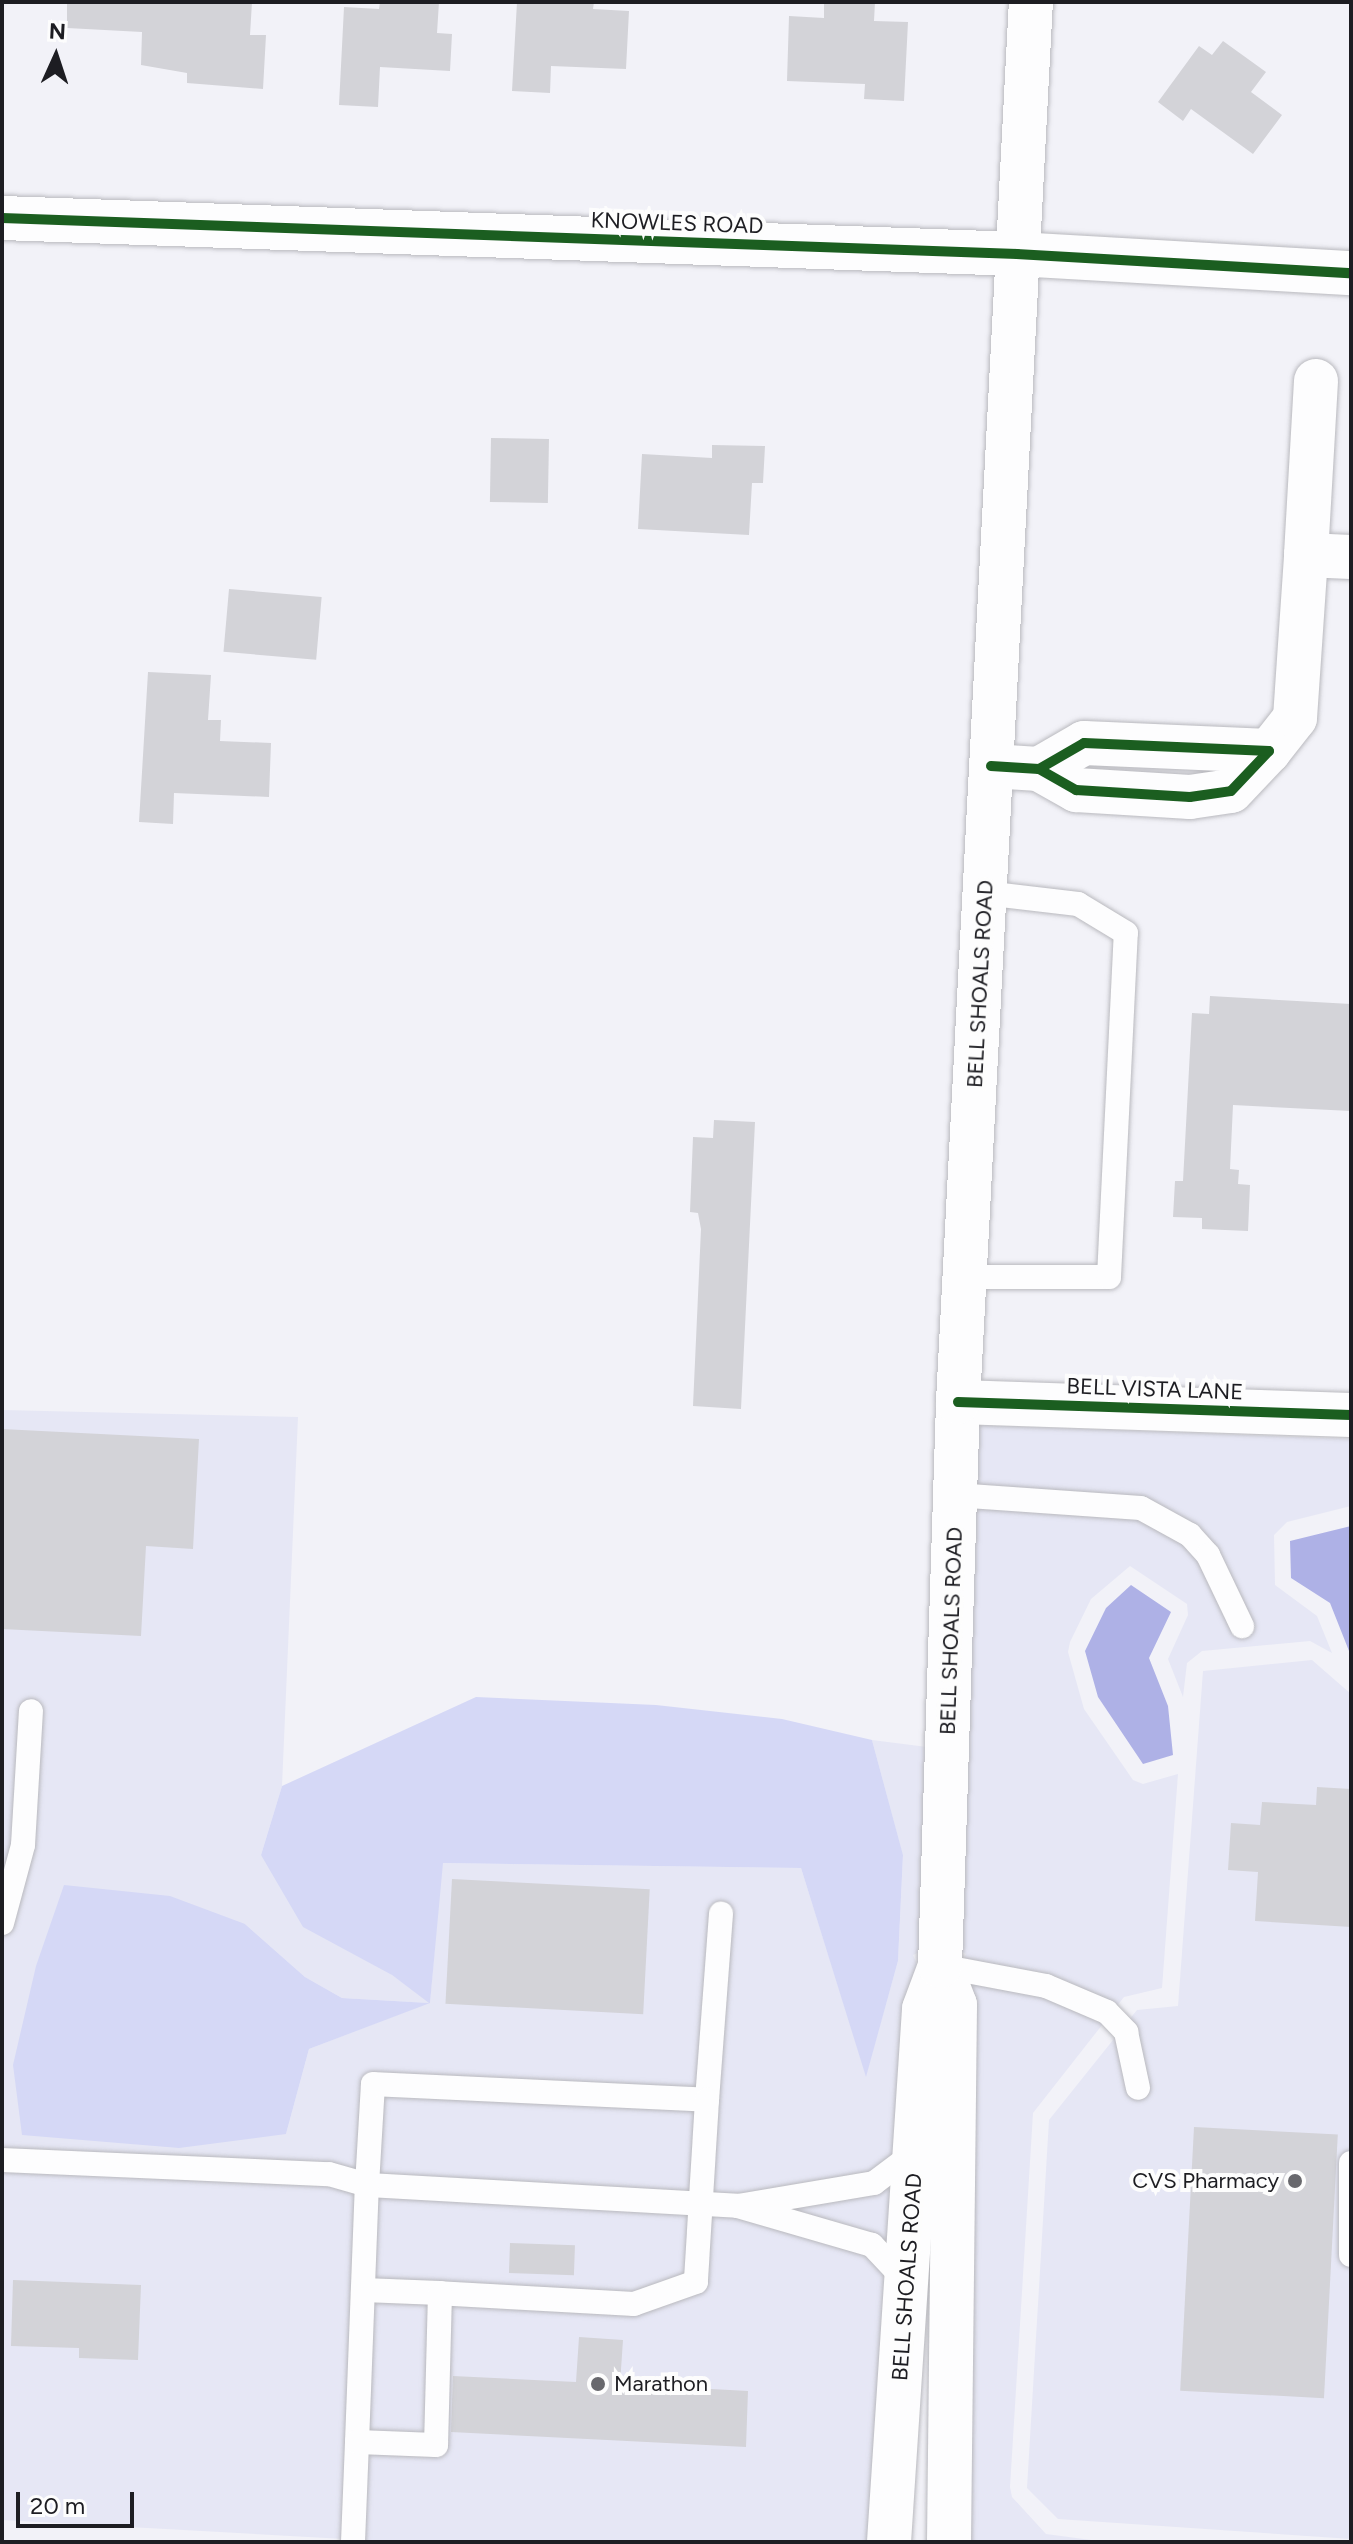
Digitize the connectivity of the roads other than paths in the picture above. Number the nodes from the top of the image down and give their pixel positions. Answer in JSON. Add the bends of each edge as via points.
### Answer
{"nodes":[{"id":1,"x":1031,"y":2,"type":"edge"},
{"id":2,"x":2,"y":218,"type":"edge"},
{"id":3,"x":1017,"y":254,"type":"junction"},
{"id":4,"x":1351,"y":273,"type":"edge"},
{"id":5,"x":1316,"y":381,"type":"dead end"},
{"id":6,"x":1306,"y":555,"type":"junction"},
{"id":7,"x":1351,"y":557,"type":"edge"},
{"id":8,"x":1176,"y":746,"type":"junction"},
{"id":9,"x":1269,"y":751,"type":"junction"},
{"id":10,"x":991,"y":766,"type":"junction"},
{"id":11,"x":1039,"y":769,"type":"junction"},
{"id":12,"x":1173,"y":796,"type":"junction"},
{"id":13,"x":985,"y":893,"type":"junction"},
{"id":14,"x":965,"y":1277,"type":"junction"},
{"id":15,"x":958,"y":1402,"type":"junction"},
{"id":16,"x":1351,"y":1415,"type":"edge"},
{"id":17,"x":955,"y":1495,"type":"junction"},
{"id":18,"x":1242,"y":1626,"type":"dead end"},
{"id":19,"x":31,"y":1711,"type":"dead end"},
{"id":20,"x":721,"y":1914,"type":"dead end"},
{"id":21,"x":2,"y":1923,"type":"edge"},
{"id":22,"x":940,"y":1966,"type":"junction"},
{"id":23,"x":1138,"y":2088,"type":"dead end"},
{"id":24,"x":707,"y":2100,"type":"junction"},
{"id":25,"x":915,"y":2151,"type":"junction"},
{"id":26,"x":2,"y":2160,"type":"edge"},
{"id":27,"x":1351,"y":2163,"type":"edge"},
{"id":28,"x":367,"y":2185,"type":"junction"},
{"id":29,"x":701,"y":2204,"type":"junction"},
{"id":30,"x":738,"y":2206,"type":"junction"},
{"id":31,"x":1351,"y":2255,"type":"edge"},
{"id":32,"x":906,"y":2283,"type":"junction"},
{"id":33,"x":363,"y":2290,"type":"junction"},
{"id":34,"x":440,"y":2293,"type":"junction"},
{"id":35,"x":357,"y":2442,"type":"junction"},
{"id":36,"x":353,"y":2542,"type":"edge"},
{"id":37,"x":889,"y":2542,"type":"edge"},
{"id":38,"x":949,"y":2542,"type":"edge"}],
"edges":[{"from":1,"to":3,"type":"main road","name":"BELL SHOALS ROAD"},
{"from":2,"to":3,"type":"main road","name":"KNOWLES ROAD"},
{"from":3,"to":4,"type":"main road","name":"KNOWLES ROAD"},
{"from":3,"to":10,"type":"main road","name":"BELL SHOALS ROAD"},
{"from":5,"to":6,"type":"main road"},
{"from":6,"to":7,"type":"main road"},
{"from":6,"to":9,"type":"main road","via":[[1295,718]]},
{"from":8,"to":9,"type":"main road"},
{"from":8,"to":11,"type":"main road","via":[[1084,743]]},
{"from":8,"to":12,"type":"main road"},
{"from":9,"to":12,"type":"main road","via":[[1231,791]]},
{"from":10,"to":11,"type":"main road"},
{"from":10,"to":13,"type":"main road","name":"BELL SHOALS ROAD"},
{"from":11,"to":12,"type":"main road","via":[[1076,790]]},
{"from":13,"to":14,"type":"main road","name":"BELL SHOALS ROAD"},
{"from":13,"to":14,"type":"lane","via":[[1078,904],[1126,933],[1109,1277]]},
{"from":14,"to":15,"type":"main road","name":"BELL SHOALS ROAD"},
{"from":15,"to":16,"type":"main road","name":"BELL VISTA LANE"},
{"from":15,"to":17,"type":"main road","name":"BELL SHOALS ROAD"},
{"from":17,"to":18,"type":"lane","via":[[1141,1508],[1190,1535],[1208,1555]]},
{"from":17,"to":22,"type":"main road","name":"BELL SHOALS ROAD"},
{"from":19,"to":21,"type":"lane","via":[[23,1845]]},
{"from":20,"to":24,"type":"lane"},
{"from":22,"to":23,"type":"lane","via":[[1046,1986],[1107,2012],[1126,2032]]},
{"from":22,"to":25,"type":"main road","name":"BELL SHOALS ROAD","via":[[924,2009]]},
{"from":22,"to":38,"type":"main road","name":"BELL SHOALS ROAD","via":[[955,2005]]},
{"from":24,"to":28,"type":"lane","via":[[373,2084]]},
{"from":24,"to":29,"type":"lane"},
{"from":25,"to":30,"type":"lane","via":[[874,2183]]},
{"from":25,"to":32,"type":"main road","name":"BELL SHOALS ROAD"},
{"from":26,"to":28,"type":"lane","via":[[329,2174]]},
{"from":27,"to":31,"type":"lane"},
{"from":28,"to":29,"type":"lane"},
{"from":28,"to":33,"type":"lane"},
{"from":29,"to":30,"type":"lane"},
{"from":29,"to":34,"type":"lane","via":[[696,2282],[634,2304]]},
{"from":30,"to":32,"type":"lane","via":[[872,2245]]},
{"from":32,"to":37,"type":"main road","name":"BELL SHOALS ROAD"},
{"from":33,"to":34,"type":"lane"},
{"from":33,"to":35,"type":"lane"},
{"from":34,"to":35,"type":"lane","via":[[436,2445]]},
{"from":35,"to":36,"type":"lane"}]}
